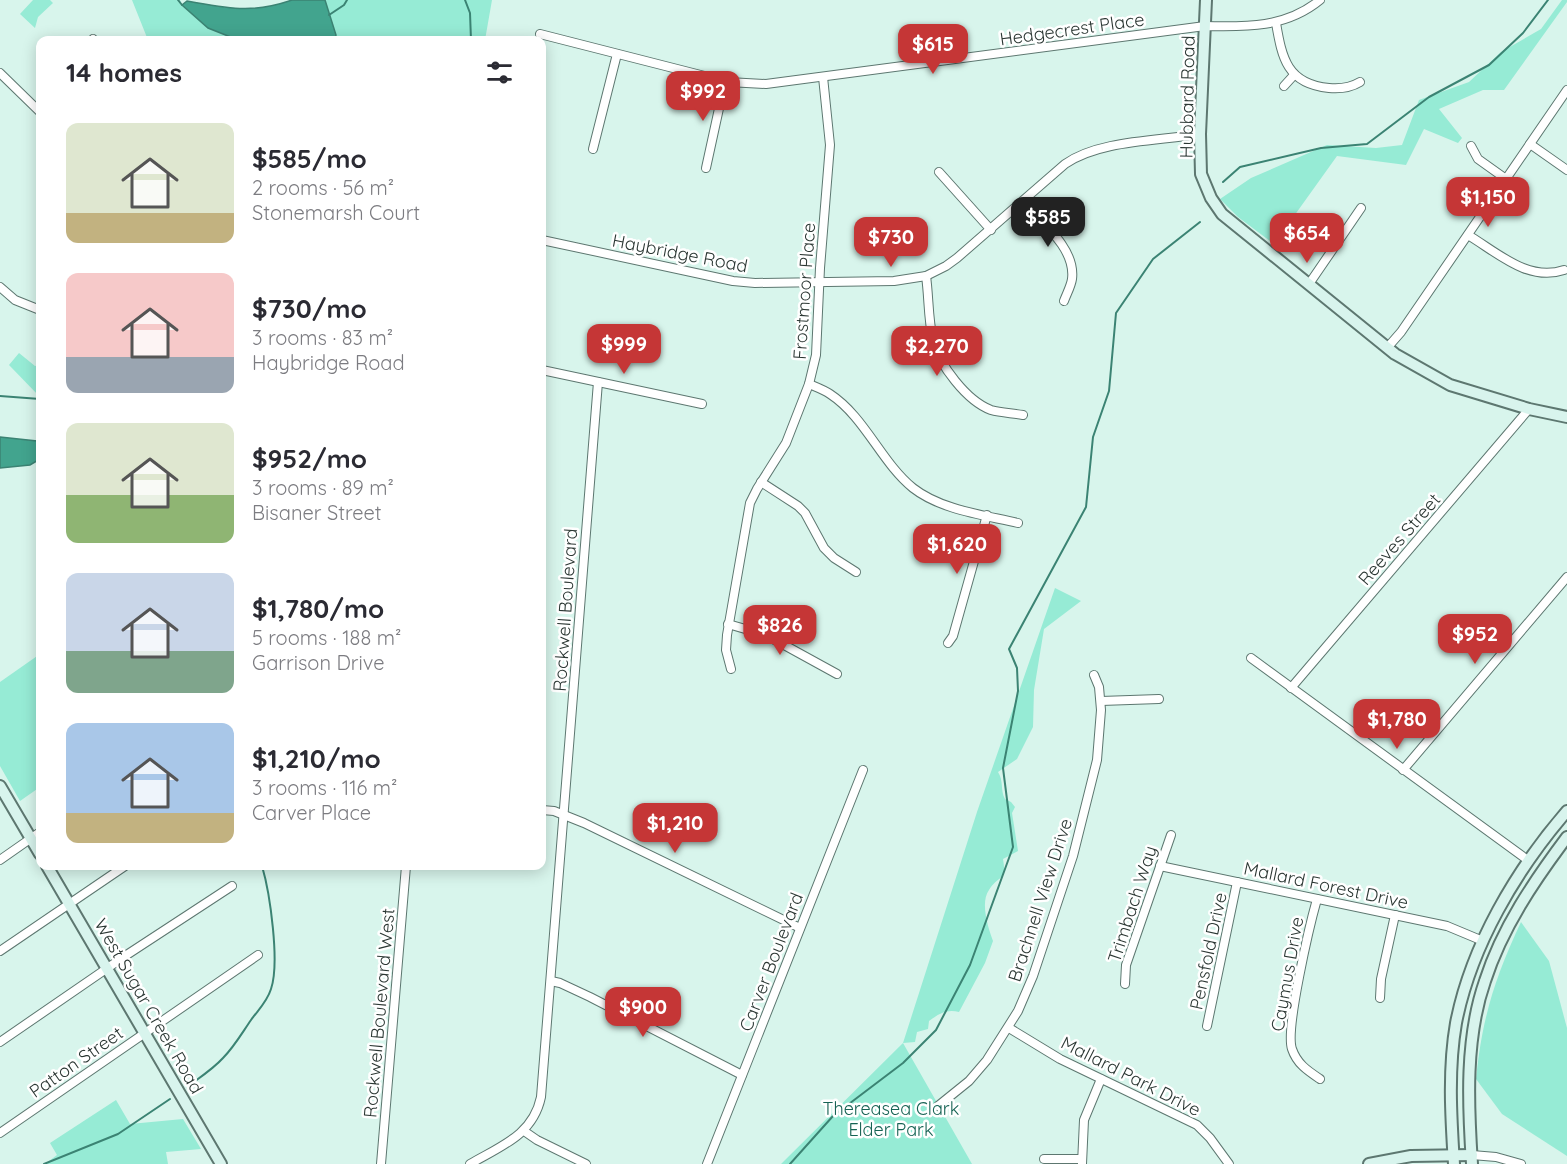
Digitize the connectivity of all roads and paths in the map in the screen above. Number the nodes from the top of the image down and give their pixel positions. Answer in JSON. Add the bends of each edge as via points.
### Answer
{"nodes":[{"id":1,"x":1206,"y":0,"type":"edge"},
{"id":2,"x":1320,"y":0,"type":"edge"},
{"id":3,"x":1276,"y":23,"type":"junction"},
{"id":4,"x":1205,"y":26,"type":"junction"},
{"id":5,"x":540,"y":34,"type":"dead end"},
{"id":6,"x":617,"y":54,"type":"junction"},
{"id":7,"x":0,"y":73,"type":"edge"},
{"id":8,"x":1294,"y":75,"type":"junction"},
{"id":9,"x":823,"y":77,"type":"junction"},
{"id":10,"x":724,"y":81,"type":"junction"},
{"id":11,"x":1360,"y":82,"type":"dead end"},
{"id":12,"x":1284,"y":86,"type":"dead end"},
{"id":13,"x":1567,"y":90,"type":"edge"},
{"id":14,"x":36,"y":108,"type":"edge"},
{"id":15,"x":1200,"y":134,"type":"junction"},
{"id":16,"x":1530,"y":144,"type":"junction"},
{"id":17,"x":1471,"y":146,"type":"dead end"},
{"id":18,"x":593,"y":149,"type":"dead end"},
{"id":19,"x":706,"y":168,"type":"dead end"},
{"id":20,"x":1567,"y":170,"type":"edge"},
{"id":21,"x":939,"y":172,"type":"dead end"},
{"id":22,"x":1506,"y":179,"type":"junction"},
{"id":23,"x":1023,"y":202,"type":"junction"},
{"id":24,"x":1361,"y":208,"type":"dead end"},
{"id":25,"x":992,"y":230,"type":"junction"},
{"id":26,"x":1468,"y":235,"type":"junction"},
{"id":27,"x":546,"y":241,"type":"edge"},
{"id":28,"x":1564,"y":270,"type":"dead end"},
{"id":29,"x":926,"y":276,"type":"junction"},
{"id":30,"x":819,"y":282,"type":"junction"},
{"id":31,"x":1309,"y":284,"type":"junction"},
{"id":32,"x":0,"y":286,"type":"edge"},
{"id":33,"x":1064,"y":301,"type":"dead end"},
{"id":34,"x":36,"y":308,"type":"edge"},
{"id":35,"x":1387,"y":348,"type":"junction"},
{"id":36,"x":546,"y":371,"type":"edge"},
{"id":37,"x":598,"y":382,"type":"junction"},
{"id":38,"x":809,"y":384,"type":"junction"},
{"id":39,"x":702,"y":404,"type":"dead end"},
{"id":40,"x":1529,"y":409,"type":"junction"},
{"id":41,"x":1023,"y":415,"type":"dead end"},
{"id":42,"x":1567,"y":417,"type":"edge"},
{"id":43,"x":761,"y":482,"type":"junction"},
{"id":44,"x":987,"y":515,"type":"junction"},
{"id":45,"x":1017,"y":523,"type":"dead end"},
{"id":46,"x":856,"y":572,"type":"dead end"},
{"id":47,"x":1567,"y":577,"type":"edge"},
{"id":48,"x":728,"y":624,"type":"junction"},
{"id":49,"x":948,"y":643,"type":"dead end"},
{"id":50,"x":1251,"y":658,"type":"dead end"},
{"id":51,"x":731,"y":669,"type":"dead end"},
{"id":52,"x":837,"y":674,"type":"dead end"},
{"id":53,"x":1094,"y":675,"type":"dead end"},
{"id":54,"x":1291,"y":688,"type":"junction"},
{"id":55,"x":1159,"y":699,"type":"dead end"},
{"id":56,"x":1101,"y":701,"type":"junction"},
{"id":57,"x":862,"y":770,"type":"dead end"},
{"id":58,"x":1402,"y":770,"type":"junction"},
{"id":59,"x":0,"y":786,"type":"edge"},
{"id":60,"x":546,"y":811,"type":"edge"},
{"id":61,"x":1567,"y":812,"type":"edge"},
{"id":62,"x":564,"y":815,"type":"junction"},
{"id":63,"x":36,"y":835,"type":"edge"},
{"id":64,"x":1171,"y":835,"type":"dead end"},
{"id":65,"x":1567,"y":837,"type":"edge"},
{"id":66,"x":31,"y":839,"type":"junction"},
{"id":67,"x":36,"y":847,"type":"edge"},
{"id":68,"x":0,"y":860,"type":"edge"},
{"id":69,"x":1529,"y":861,"type":"junction"},
{"id":70,"x":1160,"y":866,"type":"junction"},
{"id":71,"x":49,"y":870,"type":"edge"},
{"id":72,"x":119,"y":870,"type":"edge"},
{"id":73,"x":406,"y":870,"type":"edge"},
{"id":74,"x":1237,"y":882,"type":"junction"},
{"id":75,"x":232,"y":886,"type":"dead end"},
{"id":76,"x":1317,"y":899,"type":"junction"},
{"id":77,"x":69,"y":903,"type":"junction"},
{"id":78,"x":1395,"y":915,"type":"junction"},
{"id":79,"x":800,"y":928,"type":"junction"},
{"id":80,"x":1483,"y":941,"type":"junction"},
{"id":81,"x":0,"y":951,"type":"edge"},
{"id":82,"x":258,"y":955,"type":"dead end"},
{"id":83,"x":107,"y":968,"type":"junction"},
{"id":84,"x":551,"y":981,"type":"junction"},
{"id":85,"x":1125,"y":984,"type":"dead end"},
{"id":86,"x":1380,"y":998,"type":"dead end"},
{"id":87,"x":1208,"y":1026,"type":"dead end"},
{"id":88,"x":1008,"y":1028,"type":"junction"},
{"id":89,"x":144,"y":1033,"type":"junction"},
{"id":90,"x":0,"y":1042,"type":"edge"},
{"id":91,"x":742,"y":1074,"type":"junction"},
{"id":92,"x":1101,"y":1079,"type":"junction"},
{"id":93,"x":1320,"y":1079,"type":"dead end"},
{"id":94,"x":938,"y":1106,"type":"dead end"},
{"id":95,"x":524,"y":1131,"type":"junction"},
{"id":96,"x":0,"y":1133,"type":"edge"},
{"id":97,"x":1044,"y":1159,"type":"dead end"},
{"id":98,"x":1454,"y":1159,"type":"edge"},
{"id":99,"x":1472,"y":1160,"type":"edge"},
{"id":100,"x":1082,"y":1162,"type":"edge"},
{"id":101,"x":221,"y":1164,"type":"edge"},
{"id":102,"x":381,"y":1164,"type":"edge"},
{"id":103,"x":470,"y":1164,"type":"edge"},
{"id":104,"x":586,"y":1164,"type":"edge"},
{"id":105,"x":707,"y":1164,"type":"edge"},
{"id":106,"x":1229,"y":1164,"type":"edge"},
{"id":107,"x":1370,"y":1164,"type":"edge"},
{"id":108,"x":1521,"y":1164,"type":"edge"}],
"edges":[{"from":1,"to":4,"type":"main road","name":"Hubbard Road"},
{"from":2,"to":3,"type":"street","name":"Hedgecrest Place"},
{"from":3,"to":4,"type":"street","name":"Hedgecrest Place"},
{"from":3,"to":8,"type":"street","via":[[1282,55]]},
{"from":4,"to":9,"type":"street","name":"Hedgecrest Place"},
{"from":4,"to":15,"type":"main road","name":"Hubbard Road"},
{"from":5,"to":6,"type":"street","name":"Hedgecrest Place"},
{"from":6,"to":10,"type":"street","name":"Hedgecrest Place"},
{"from":6,"to":18,"type":"street"},
{"from":7,"to":14,"type":"street"},
{"from":8,"to":11,"type":"street","via":[[1324,87],[1343,88]]},
{"from":8,"to":12,"type":"street"},
{"from":9,"to":10,"type":"street","name":"Hedgecrest Place","via":[[766,84]]},
{"from":9,"to":30,"type":"street","name":"Frostmoor Place","via":[[830,145]]},
{"from":10,"to":19,"type":"street"},
{"from":13,"to":16,"type":"street"},
{"from":15,"to":23,"type":"street","name":"Haybridge Road","via":[[1084,153],[1065,164]]},
{"from":15,"to":31,"type":"main road","name":"Hubbard Road","via":[[1202,174],[1222,214]]},
{"from":16,"to":20,"type":"street"},
{"from":16,"to":22,"type":"street"},
{"from":17,"to":22,"type":"street","via":[[1478,159]]},
{"from":21,"to":25,"type":"street"},
{"from":22,"to":26,"type":"street"},
{"from":23,"to":25,"type":"street","name":"Haybridge Road"},
{"from":23,"to":33,"type":"street","via":[[1068,256],[1073,276]]},
{"from":24,"to":31,"type":"street"},
{"from":25,"to":29,"type":"street","name":"Haybridge Road","via":[[946,266]]},
{"from":26,"to":28,"type":"street","via":[[1528,272],[1551,274]]},
{"from":26,"to":35,"type":"street"},
{"from":27,"to":30,"type":"street","name":"Haybridge Road","via":[[734,281]]},
{"from":29,"to":30,"type":"street","name":"Haybridge Road","via":[[894,281]]},
{"from":29,"to":41,"type":"street","via":[[933,340],[946,367],[976,402],[992,410]]},
{"from":30,"to":38,"type":"street","name":"Frostmoor Place","via":[[816,356]]},
{"from":31,"to":35,"type":"main road","name":"Hubbard Road"},
{"from":32,"to":34,"type":"street","via":[[15,300]]},
{"from":35,"to":40,"type":"main road","name":"Hubbard Road","via":[[1450,385]]},
{"from":36,"to":37,"type":"street"},
{"from":37,"to":39,"type":"street"},
{"from":37,"to":62,"type":"street","name":"Rockwell Boulevard"},
{"from":38,"to":43,"type":"street","name":"Frostmoor Place","via":[[786,443]]},
{"from":38,"to":44,"type":"street","via":[[831,394],[844,406],[899,476],[914,489],[940,503]]},
{"from":40,"to":42,"type":"main road","name":"Hubbard Road"},
{"from":40,"to":54,"type":"street","name":"Reeves Street"},
{"from":43,"to":46,"type":"street","via":[[798,506],[824,548]]},
{"from":43,"to":48,"type":"street","name":"Frostmoor Place","via":[[750,503]]},
{"from":44,"to":45,"type":"street"},
{"from":44,"to":49,"type":"street"},
{"from":47,"to":58,"type":"street"},
{"from":48,"to":51,"type":"street","name":"Frostmoor Place","via":[[726,650]]},
{"from":48,"to":52,"type":"street","via":[[766,635]]},
{"from":50,"to":54,"type":"street"},
{"from":53,"to":56,"type":"street","name":"Brachnell View Drive"},
{"from":54,"to":58,"type":"street"},
{"from":55,"to":56,"type":"street"},
{"from":56,"to":88,"type":"street","name":"Brachnell View Drive","via":[[1097,760],[1073,856],[1033,976]]},
{"from":57,"to":79,"type":"street","name":"Carver Boulevard"},
{"from":58,"to":69,"type":"street"},
{"from":59,"to":66,"type":"main road"},
{"from":60,"to":62,"type":"street"},
{"from":61,"to":69,"type":"main road"},
{"from":62,"to":79,"type":"street"},
{"from":62,"to":84,"type":"street","name":"Rockwell Boulevard"},
{"from":63,"to":66,"type":"street"},
{"from":64,"to":70,"type":"street","name":"Trimbach Way"},
{"from":65,"to":99,"type":"main road","via":[[1532,886],[1484,981],[1470,1068]]},
{"from":66,"to":67,"type":"main road"},
{"from":66,"to":68,"type":"street"},
{"from":69,"to":80,"type":"main road"},
{"from":70,"to":74,"type":"street","name":"Mallard Forest Drive"},
{"from":70,"to":85,"type":"street","name":"Trimbach Way","via":[[1126,965]]},
{"from":71,"to":77,"type":"main road","name":"West Sugar Creek Road"},
{"from":72,"to":77,"type":"street"},
{"from":73,"to":102,"type":"street","name":"Rockwell Boulevard West"},
{"from":74,"to":76,"type":"street","name":"Mallard Forest Drive"},
{"from":74,"to":87,"type":"street","name":"Pensfold Drive"},
{"from":75,"to":83,"type":"street"},
{"from":76,"to":78,"type":"street","name":"Mallard Forest Drive"},
{"from":76,"to":93,"type":"street","name":"Caymus Drive","via":[[1290,1036],[1296,1059]]},
{"from":77,"to":81,"type":"street"},
{"from":77,"to":83,"type":"main road","name":"West Sugar Creek Road"},
{"from":78,"to":80,"type":"street","name":"Mallard Forest Drive","via":[[1447,926]]},
{"from":78,"to":86,"type":"street"},
{"from":79,"to":91,"type":"street","name":"Carver Boulevard"},
{"from":80,"to":98,"type":"main road","via":[[1466,985],[1455,1033],[1451,1079]]},
{"from":82,"to":89,"type":"street","name":"Patton Street"},
{"from":83,"to":89,"type":"main road","name":"West Sugar Creek Road"},
{"from":83,"to":90,"type":"street"},
{"from":84,"to":91,"type":"street"},
{"from":84,"to":95,"type":"street","name":"Rockwell Boulevard","via":[[541,1097],[537,1112]]},
{"from":88,"to":92,"type":"street","name":"Mallard Park Drive"},
{"from":88,"to":94,"type":"street","name":"Brachnell View Drive","via":[[978,1072]]},
{"from":89,"to":96,"type":"street","name":"Patton Street"},
{"from":89,"to":101,"type":"main road","name":"West Sugar Creek Road"},
{"from":91,"to":105,"type":"street","name":"Carver Boulevard"},
{"from":92,"to":100,"type":"street","via":[[1084,1120]]},
{"from":92,"to":106,"type":"street","name":"Mallard Park Drive","via":[[1197,1125]]},
{"from":95,"to":103,"type":"street","name":"Rockwell Boulevard"},
{"from":95,"to":104,"type":"street"},
{"from":97,"to":100,"type":"street"},
{"from":98,"to":99,"type":"main road"},
{"from":98,"to":107,"type":"main road","via":[[1411,1156]]},
{"from":99,"to":108,"type":"street","via":[[1496,1157]]}]}
